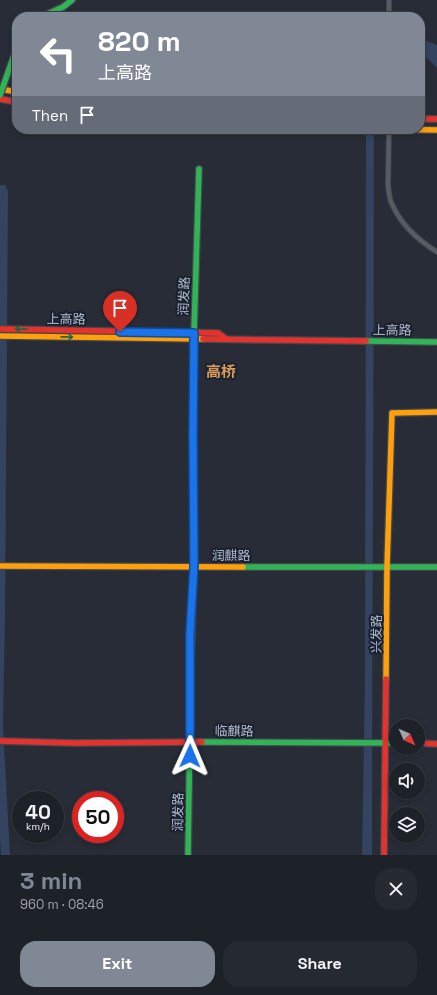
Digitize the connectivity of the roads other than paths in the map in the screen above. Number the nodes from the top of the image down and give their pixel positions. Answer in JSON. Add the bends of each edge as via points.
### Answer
{"nodes":[{"id":1,"x":72,"y":0,"type":"edge"},
{"id":2,"x":389,"y":0,"type":"edge"},
{"id":3,"x":52,"y":12,"type":"edge"},
{"id":4,"x":389,"y":12,"type":"edge"},
{"id":5,"x":12,"y":61,"type":"edge"},
{"id":6,"x":0,"y":89,"type":"edge"},
{"id":7,"x":12,"y":91,"type":"edge"},
{"id":8,"x":0,"y":95,"type":"edge"},
{"id":9,"x":0,"y":99,"type":"edge"},
{"id":10,"x":12,"y":101,"type":"edge"},
{"id":11,"x":425,"y":119,"type":"edge"},
{"id":12,"x":437,"y":120,"type":"edge"},
{"id":13,"x":425,"y":130,"type":"edge"},
{"id":14,"x":437,"y":130,"type":"edge"},
{"id":15,"x":389,"y":134,"type":"edge"},
{"id":16,"x":199,"y":169,"type":"dead end"},
{"id":17,"x":437,"y":252,"type":"edge"},
{"id":18,"x":0,"y":329,"type":"edge"},
{"id":19,"x":0,"y":336,"type":"edge"},
{"id":20,"x":194,"y":336,"type":"junction"},
{"id":21,"x":437,"y":342,"type":"edge"},
{"id":22,"x":437,"y":412,"type":"edge"},
{"id":23,"x":0,"y":566,"type":"edge"},
{"id":24,"x":194,"y":566,"type":"junction"},
{"id":25,"x":387,"y":567,"type":"junction"},
{"id":26,"x":437,"y":567,"type":"edge"},
{"id":27,"x":0,"y":741,"type":"edge"},
{"id":28,"x":190,"y":742,"type":"junction"},
{"id":29,"x":386,"y":743,"type":"junction"},
{"id":30,"x":425,"y":743,"type":"edge"},
{"id":31,"x":437,"y":744,"type":"edge"},
{"id":32,"x":188,"y":855,"type":"edge"},
{"id":33,"x":384,"y":855,"type":"edge"}],
"edges":[{"from":1,"to":3,"type":"main road"},
{"from":2,"to":4,"type":"street"},
{"from":5,"to":8,"type":"main road","bridge":true},
{"from":6,"to":7,"type":"main road"},
{"from":9,"to":10,"type":"main road"},
{"from":11,"to":12,"type":"main road"},
{"from":13,"to":14,"type":"main road"},
{"from":15,"to":17,"type":"street","bridge":true,"via":[[388,185],[391,203],[414,236]]},
{"from":16,"to":20,"type":"main road","name":"润发路"},
{"from":20,"to":18,"type":"main road","name":"上高路","one_way":true},
{"from":19,"to":20,"type":"main road","name":"上高路","one_way":true},
{"from":20,"to":21,"type":"main road","name":"上高路","via":[[218,332],[226,339]]},
{"from":20,"to":24,"type":"main road","name":"润发路"},
{"from":22,"to":25,"type":"main road","name":"兴发路","via":[[392,413]]},
{"from":23,"to":24,"type":"main road","name":"润麒路"},
{"from":24,"to":25,"type":"main road","name":"润麒路"},
{"from":24,"to":28,"type":"main road","name":"润发路","via":[[190,633]]},
{"from":25,"to":26,"type":"main road","name":"润麒路"},
{"from":25,"to":29,"type":"main road","name":"兴发路"},
{"from":27,"to":28,"type":"main road","name":"临麒路"},
{"from":28,"to":29,"type":"main road","name":"临麒路"},
{"from":28,"to":32,"type":"main road","name":"润发路"},
{"from":29,"to":33,"type":"main road","name":"兴发路"},
{"from":30,"to":31,"type":"main road"}]}
